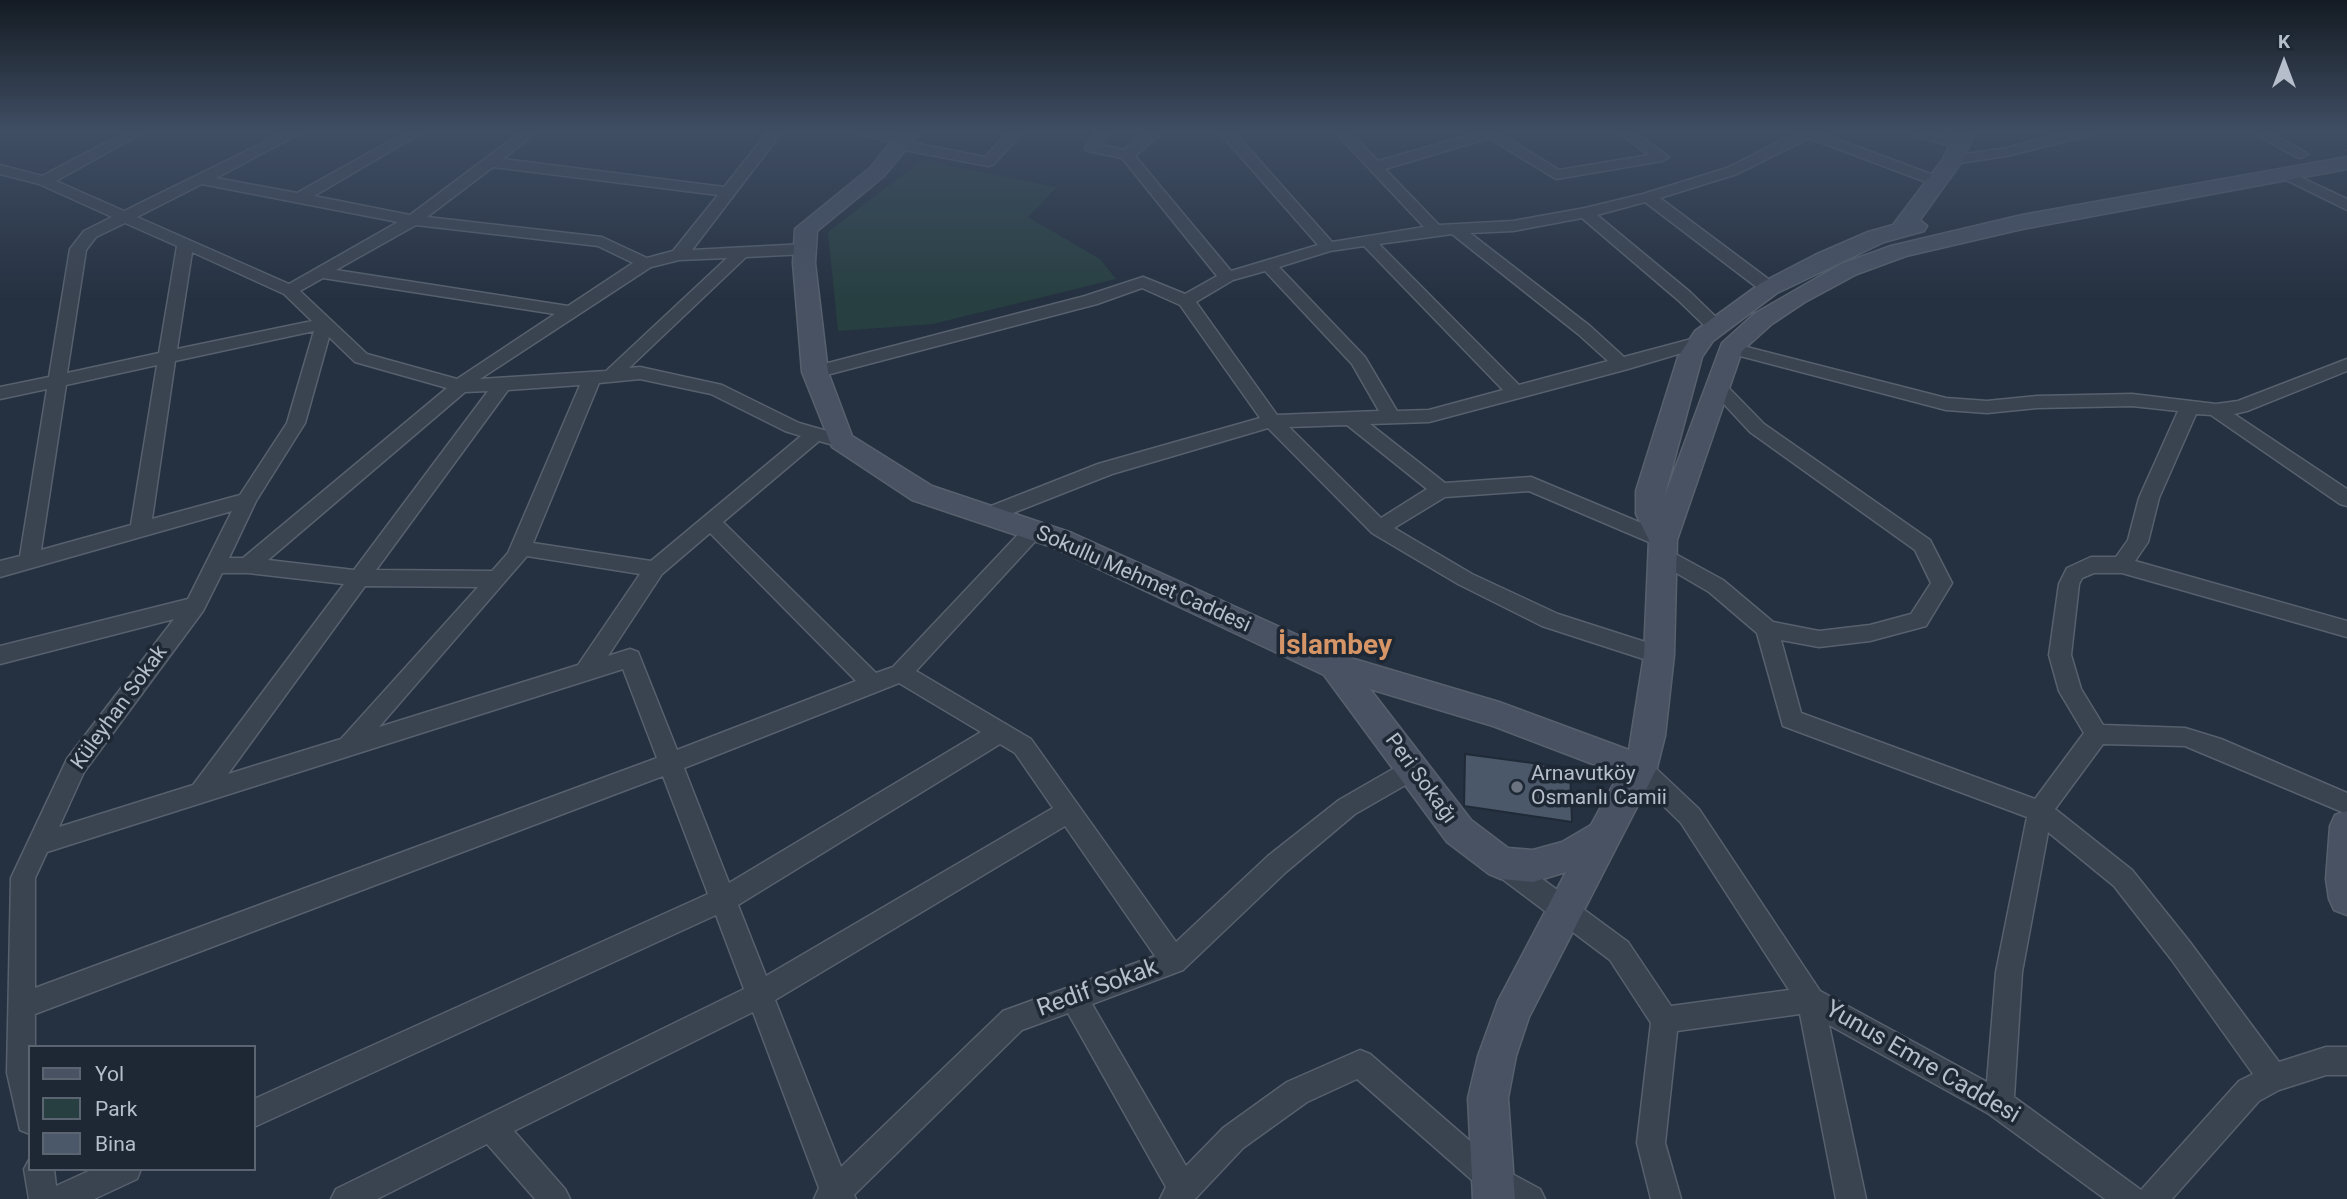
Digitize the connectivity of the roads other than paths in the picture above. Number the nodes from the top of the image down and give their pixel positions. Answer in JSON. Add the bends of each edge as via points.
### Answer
{"nodes":[{"id":1,"x":59,"y":188,"type":"edge"},
{"id":2,"x":181,"y":188,"type":"edge"},
{"id":3,"x":247,"y":188,"type":"edge"},
{"id":4,"x":318,"y":188,"type":"edge"},
{"id":5,"x":456,"y":188,"type":"edge"},
{"id":6,"x":696,"y":188,"type":"edge"},
{"id":7,"x":731,"y":188,"type":"edge"},
{"id":8,"x":857,"y":188,"type":"edge"},
{"id":9,"x":1154,"y":188,"type":"edge"},
{"id":10,"x":1276,"y":188,"type":"edge"},
{"id":11,"x":1395,"y":188,"type":"edge"},
{"id":12,"x":1677,"y":188,"type":"edge"},
{"id":13,"x":1934,"y":188,"type":"edge"},
{"id":14,"x":2120,"y":188,"type":"edge"},
{"id":15,"x":2209,"y":188,"type":"edge"},
{"id":16,"x":2313,"y":188,"type":"edge"},
{"id":17,"x":728,"y":192,"type":"junction"},
{"id":18,"x":1648,"y":197,"type":"junction"},
{"id":19,"x":300,"y":198,"type":"junction"},
{"id":20,"x":2347,"y":205,"type":"edge"},
{"id":21,"x":1585,"y":213,"type":"junction"},
{"id":22,"x":124,"y":217,"type":"junction"},
{"id":23,"x":413,"y":220,"type":"junction"},
{"id":24,"x":1902,"y":229,"type":"junction"},
{"id":25,"x":1435,"y":230,"type":"junction"},
{"id":26,"x":1458,"y":231,"type":"junction"},
{"id":27,"x":1368,"y":241,"type":"junction"},
{"id":28,"x":185,"y":244,"type":"junction"},
{"id":29,"x":1328,"y":247,"type":"junction"},
{"id":30,"x":805,"y":249,"type":"junction"},
{"id":31,"x":742,"y":252,"type":"junction"},
{"id":32,"x":679,"y":255,"type":"junction"},
{"id":33,"x":645,"y":264,"type":"junction"},
{"id":34,"x":1268,"y":265,"type":"junction"},
{"id":35,"x":321,"y":273,"type":"junction"},
{"id":36,"x":1227,"y":276,"type":"junction"},
{"id":37,"x":1769,"y":288,"type":"junction"},
{"id":38,"x":290,"y":290,"type":"junction"},
{"id":39,"x":1186,"y":301,"type":"junction"},
{"id":40,"x":572,"y":312,"type":"junction"},
{"id":41,"x":325,"y":323,"type":"junction"},
{"id":42,"x":1707,"y":334,"type":"junction"},
{"id":43,"x":1731,"y":348,"type":"junction"},
{"id":44,"x":168,"y":357,"type":"junction"},
{"id":45,"x":1622,"y":365,"type":"junction"},
{"id":46,"x":2347,"y":365,"type":"edge"},
{"id":47,"x":815,"y":372,"type":"junction"},
{"id":48,"x":602,"y":377,"type":"junction"},
{"id":49,"x":58,"y":379,"type":"junction"},
{"id":50,"x":502,"y":384,"type":"junction"},
{"id":51,"x":1716,"y":385,"type":"junction"},
{"id":52,"x":460,"y":387,"type":"junction"},
{"id":53,"x":1515,"y":392,"type":"junction"},
{"id":54,"x":0,"y":393,"type":"edge"},
{"id":55,"x":2189,"y":408,"type":"junction"},
{"id":56,"x":2216,"y":410,"type":"junction"},
{"id":57,"x":1392,"y":418,"type":"junction"},
{"id":58,"x":1353,"y":420,"type":"junction"},
{"id":59,"x":1272,"y":421,"type":"junction"},
{"id":60,"x":828,"y":438,"type":"junction"},
{"id":61,"x":1441,"y":490,"type":"junction"},
{"id":62,"x":2347,"y":499,"type":"edge"},
{"id":63,"x":247,"y":500,"type":"junction"},
{"id":64,"x":988,"y":515,"type":"junction"},
{"id":65,"x":711,"y":522,"type":"junction"},
{"id":66,"x":1378,"y":528,"type":"junction"},
{"id":67,"x":140,"y":530,"type":"junction"},
{"id":68,"x":1033,"y":531,"type":"junction"},
{"id":69,"x":521,"y":548,"type":"junction"},
{"id":70,"x":1663,"y":548,"type":"junction"},
{"id":71,"x":29,"y":561,"type":"junction"},
{"id":72,"x":247,"y":565,"type":"junction"},
{"id":73,"x":2122,"y":565,"type":"junction"},
{"id":74,"x":215,"y":566,"type":"junction"},
{"id":75,"x":0,"y":569,"type":"edge"},
{"id":76,"x":655,"y":569,"type":"junction"},
{"id":77,"x":361,"y":578,"type":"junction"},
{"id":78,"x":497,"y":579,"type":"junction"},
{"id":79,"x":196,"y":605,"type":"junction"},
{"id":80,"x":1767,"y":629,"type":"junction"},
{"id":81,"x":2347,"y":629,"type":"edge"},
{"id":82,"x":0,"y":655,"type":"edge"},
{"id":83,"x":1659,"y":655,"type":"junction"},
{"id":84,"x":1335,"y":666,"type":"junction"},
{"id":85,"x":586,"y":672,"type":"junction"},
{"id":86,"x":901,"y":673,"type":"junction"},
{"id":87,"x":873,"y":684,"type":"junction"},
{"id":88,"x":1000,"y":732,"type":"junction"},
{"id":89,"x":2097,"y":734,"type":"junction"},
{"id":90,"x":348,"y":747,"type":"junction"},
{"id":91,"x":670,"y":763,"type":"junction"},
{"id":92,"x":1640,"y":768,"type":"junction"},
{"id":93,"x":1413,"y":769,"type":"junction"},
{"id":94,"x":201,"y":793,"type":"junction"},
{"id":95,"x":2347,"y":804,"type":"edge"},
{"id":96,"x":1069,"y":811,"type":"junction"},
{"id":97,"x":2040,"y":811,"type":"junction"},
{"id":98,"x":2347,"y":826,"type":"edge"},
{"id":99,"x":1601,"y":837,"type":"junction"},
{"id":100,"x":39,"y":844,"type":"junction"},
{"id":101,"x":1501,"y":863,"type":"junction"},
{"id":102,"x":2347,"y":899,"type":"edge"},
{"id":103,"x":723,"y":900,"type":"junction"},
{"id":104,"x":1562,"y":910,"type":"junction"},
{"id":105,"x":1174,"y":961,"type":"junction"},
{"id":106,"x":759,"y":995,"type":"junction"},
{"id":107,"x":1074,"y":997,"type":"junction"},
{"id":108,"x":1811,"y":1000,"type":"junction"},
{"id":109,"x":22,"y":1006,"type":"junction"},
{"id":110,"x":1665,"y":1020,"type":"junction"},
{"id":111,"x":2347,"y":1061,"type":"edge"},
{"id":112,"x":2273,"y":1078,"type":"junction"},
{"id":113,"x":1999,"y":1104,"type":"junction"},
{"id":114,"x":28,"y":1110,"type":"edge"},
{"id":115,"x":256,"y":1112,"type":"edge"},
{"id":116,"x":491,"y":1127,"type":"junction"},
{"id":117,"x":39,"y":1171,"type":"edge"},
{"id":118,"x":123,"y":1171,"type":"edge"},
{"id":119,"x":1492,"y":1189,"type":"edge"},
{"id":120,"x":1179,"y":1194,"type":"edge"},
{"id":121,"x":836,"y":1197,"type":"edge"},
{"id":122,"x":44,"y":1199,"type":"edge"},
{"id":123,"x":60,"y":1199,"type":"edge"},
{"id":124,"x":346,"y":1199,"type":"edge"},
{"id":125,"x":555,"y":1199,"type":"edge"},
{"id":126,"x":1530,"y":1199,"type":"edge"},
{"id":127,"x":1666,"y":1199,"type":"edge"},
{"id":128,"x":1851,"y":1199,"type":"edge"},
{"id":129,"x":2130,"y":1199,"type":"edge"},
{"id":130,"x":2152,"y":1199,"type":"edge"}],
"edges":[{"from":1,"to":22,"type":"street"},
{"from":2,"to":22,"type":"street"},
{"from":3,"to":19,"type":"street"},
{"from":4,"to":19,"type":"street"},
{"from":5,"to":23,"type":"street"},
{"from":6,"to":17,"type":"street"},
{"from":7,"to":17,"type":"street"},
{"from":8,"to":30,"type":"main road","via":[[806,229]]},
{"from":9,"to":36,"type":"street"},
{"from":10,"to":29,"type":"street"},
{"from":11,"to":25,"type":"street"},
{"from":12,"to":18,"type":"street"},
{"from":13,"to":24,"type":"main road"},
{"from":14,"to":24,"type":"main road"},
{"from":15,"to":43,"type":"main road","via":[[2022,222],[1899,251],[1849,269],[1797,297]]},
{"from":16,"to":20,"type":"street"},
{"from":17,"to":32,"type":"street"},
{"from":18,"to":21,"type":"street"},
{"from":18,"to":37,"type":"street"},
{"from":19,"to":23,"type":"street"},
{"from":21,"to":26,"type":"street"},
{"from":21,"to":42,"type":"street","via":[[1684,296]]},
{"from":22,"to":28,"type":"street"},
{"from":22,"to":49,"type":"street","via":[[90,234],[78,250]]},
{"from":23,"to":33,"type":"street","via":[[602,242]]},
{"from":23,"to":35,"type":"street"},
{"from":24,"to":37,"type":"main road","via":[[1853,246]]},
{"from":25,"to":26,"type":"street"},
{"from":25,"to":27,"type":"street"},
{"from":26,"to":45,"type":"street"},
{"from":27,"to":29,"type":"street"},
{"from":27,"to":53,"type":"street"},
{"from":28,"to":38,"type":"street"},
{"from":28,"to":44,"type":"street"},
{"from":29,"to":34,"type":"street"},
{"from":30,"to":31,"type":"street"},
{"from":30,"to":47,"type":"main road"},
{"from":31,"to":32,"type":"street"},
{"from":31,"to":48,"type":"street"},
{"from":32,"to":33,"type":"street"},
{"from":33,"to":40,"type":"street"},
{"from":34,"to":36,"type":"street"},
{"from":34,"to":57,"type":"street","via":[[1359,361]]},
{"from":35,"to":38,"type":"street"},
{"from":35,"to":40,"type":"street"},
{"from":36,"to":39,"type":"street"},
{"from":37,"to":42,"type":"main road"},
{"from":38,"to":41,"type":"street"},
{"from":39,"to":47,"type":"street","via":[[1143,282],[1091,300]]},
{"from":39,"to":59,"type":"street"},
{"from":40,"to":52,"type":"street"},
{"from":41,"to":44,"type":"street"},
{"from":41,"to":52,"type":"street","via":[[361,358]]},
{"from":41,"to":63,"type":"street","name":"Küleyhan Sokak","via":[[296,423]]},
{"from":42,"to":45,"type":"street"},
{"from":42,"to":70,"type":"main road","via":[[1690,357],[1650,491],[1650,514]]},
{"from":43,"to":51,"type":"main road"},
{"from":43,"to":55,"type":"street","via":[[1945,404],[1987,408],[2132,400]]},
{"from":44,"to":49,"type":"street"},
{"from":44,"to":67,"type":"street"},
{"from":45,"to":53,"type":"street"},
{"from":46,"to":56,"type":"street","via":[[2241,407]]},
{"from":47,"to":60,"type":"main road"},
{"from":48,"to":50,"type":"street"},
{"from":48,"to":60,"type":"street","via":[[640,373],[716,389],[792,427]]},
{"from":48,"to":69,"type":"street"},
{"from":49,"to":54,"type":"street"},
{"from":49,"to":71,"type":"street"},
{"from":50,"to":52,"type":"street"},
{"from":50,"to":77,"type":"street"},
{"from":51,"to":70,"type":"main road"},
{"from":51,"to":80,"type":"street","via":[[1757,428],[1923,545],[1942,583],[1918,620],[1819,639]]},
{"from":52,"to":72,"type":"street"},
{"from":53,"to":57,"type":"street","via":[[1429,416]]},
{"from":55,"to":56,"type":"street"},
{"from":55,"to":73,"type":"street","via":[[2149,498],[2138,542]]},
{"from":56,"to":62,"type":"street"},
{"from":57,"to":58,"type":"street"},
{"from":58,"to":59,"type":"street"},
{"from":58,"to":61,"type":"street"},
{"from":59,"to":64,"type":"street","via":[[1105,469]]},
{"from":59,"to":66,"type":"street"},
{"from":60,"to":64,"type":"main road","name":"Sokullu Mehmet Caddesi","via":[[922,493]]},
{"from":60,"to":65,"type":"street"},
{"from":61,"to":66,"type":"street"},
{"from":61,"to":70,"type":"street","via":[[1531,484]]},
{"from":63,"to":67,"type":"street"},
{"from":63,"to":74,"type":"street","name":"Küleyhan Sokak"},
{"from":64,"to":68,"type":"main road","name":"Sokullu Mehmet Caddesi"},
{"from":65,"to":76,"type":"street"},
{"from":65,"to":87,"type":"street"},
{"from":66,"to":83,"type":"street","via":[[1465,579],[1550,620]]},
{"from":67,"to":71,"type":"street"},
{"from":68,"to":84,"type":"main road","name":"Sokullu Mehmet Caddesi","via":[[1062,540]]},
{"from":68,"to":86,"type":"street"},
{"from":69,"to":76,"type":"street"},
{"from":69,"to":78,"type":"street"},
{"from":70,"to":80,"type":"street"},
{"from":70,"to":83,"type":"main road"},
{"from":71,"to":75,"type":"street"},
{"from":72,"to":74,"type":"street"},
{"from":72,"to":77,"type":"street"},
{"from":73,"to":81,"type":"street"},
{"from":73,"to":89,"type":"street","via":[[2091,565],[2074,573],[2069,584],[2060,655],[2070,691]]},
{"from":74,"to":79,"type":"street","name":"Küleyhan Sokak"},
{"from":76,"to":85,"type":"street"},
{"from":77,"to":78,"type":"street"},
{"from":77,"to":94,"type":"street"},
{"from":78,"to":90,"type":"street"},
{"from":79,"to":82,"type":"street"},
{"from":79,"to":100,"type":"street","name":"Küleyhan Sokak","via":[[75,766]]},
{"from":80,"to":97,"type":"street","via":[[1791,719]]},
{"from":83,"to":92,"type":"main road","via":[[1649,736]]},
{"from":84,"to":92,"type":"main road","name":"Sokullu Mehmet Caddesi","via":[[1499,715]]},
{"from":84,"to":93,"type":"main road","name":"Peri Sokağı"},
{"from":85,"to":90,"type":"street"},
{"from":85,"to":91,"type":"street","via":[[630,658]]},
{"from":86,"to":87,"type":"street"},
{"from":86,"to":88,"type":"street"},
{"from":87,"to":91,"type":"street"},
{"from":88,"to":96,"type":"street","via":[[1023,746]]},
{"from":88,"to":103,"type":"street"},
{"from":89,"to":95,"type":"street","via":[[2185,737]]},
{"from":89,"to":97,"type":"street"},
{"from":90,"to":94,"type":"street"},
{"from":91,"to":103,"type":"street"},
{"from":91,"to":109,"type":"street"},
{"from":92,"to":99,"type":"main road"},
{"from":92,"to":108,"type":"street","name":"Yunus Emre Caddesi","via":[[1690,816]]},
{"from":93,"to":101,"type":"main road","name":"Peri Sokağı","via":[[1459,831]]},
{"from":93,"to":105,"type":"street","name":"Redif Sokak","via":[[1347,807],[1277,864]]},
{"from":94,"to":100,"type":"street"},
{"from":96,"to":105,"type":"street"},
{"from":96,"to":106,"type":"street"},
{"from":97,"to":112,"type":"street","via":[[2123,878]]},
{"from":97,"to":113,"type":"street","via":[[2009,972]]},
{"from":98,"to":102,"type":"main road"},
{"from":99,"to":101,"type":"main road","via":[[1572,855],[1533,866]]},
{"from":99,"to":104,"type":"main road"},
{"from":100,"to":109,"type":"street","name":"Küleyhan Sokak","via":[[23,878]]},
{"from":101,"to":104,"type":"street"},
{"from":103,"to":106,"type":"street"},
{"from":103,"to":115,"type":"street"},
{"from":104,"to":110,"type":"street","via":[[1619,951]]},
{"from":104,"to":119,"type":"main road","via":[[1511,1014],[1497,1056],[1488,1098]]},
{"from":105,"to":107,"type":"street","name":"Redif Sokak"},
{"from":106,"to":116,"type":"street"},
{"from":106,"to":121,"type":"street"},
{"from":107,"to":120,"type":"street"},
{"from":107,"to":121,"type":"street","name":"Redif Sokak","via":[[1013,1020]]},
{"from":108,"to":110,"type":"street"},
{"from":108,"to":113,"type":"street","name":"Yunus Emre Caddesi"},
{"from":108,"to":128,"type":"street"},
{"from":109,"to":114,"type":"street","name":"Küleyhan Sokak","via":[[21,1073]]},
{"from":110,"to":127,"type":"street","via":[[1651,1143]]},
{"from":111,"to":112,"type":"street","via":[[2326,1061]]},
{"from":112,"to":130,"type":"street","via":[[2249,1091]]},
{"from":113,"to":129,"type":"street","name":"Yunus Emre Caddesi"},
{"from":116,"to":124,"type":"street"},
{"from":116,"to":125,"type":"street"},
{"from":117,"to":122,"type":"street"},
{"from":118,"to":123,"type":"street"},
{"from":119,"to":120,"type":"street","via":[[1360,1064],[1297,1092],[1233,1138]]},
{"from":119,"to":126,"type":"street"}]}
